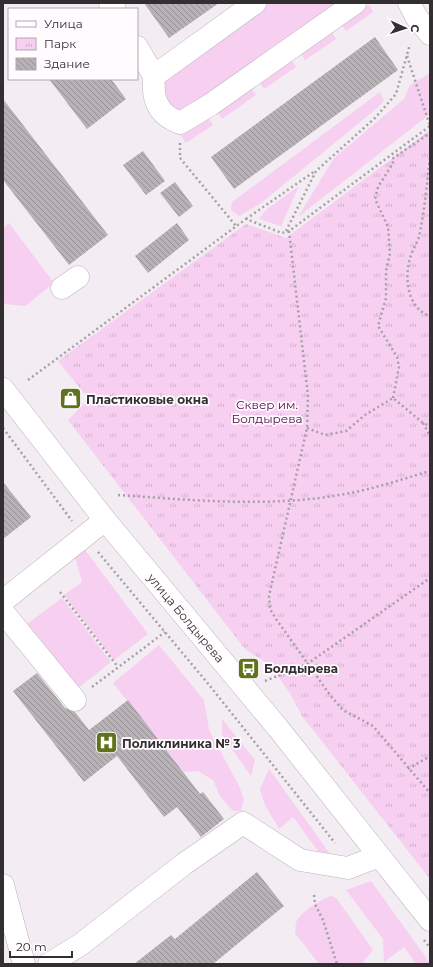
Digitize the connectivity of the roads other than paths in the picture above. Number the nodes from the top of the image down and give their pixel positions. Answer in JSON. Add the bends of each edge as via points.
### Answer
{"nodes":[{"id":1,"x":255,"y":3,"type":"edge"},
{"id":2,"x":355,"y":3,"type":"edge"},
{"id":3,"x":138,"y":49,"type":"edge"},
{"id":4,"x":154,"y":76,"type":"junction"},
{"id":5,"x":3,"y":389,"type":"edge"},
{"id":6,"x":105,"y":520,"type":"junction"},
{"id":7,"x":3,"y":601,"type":"edge"},
{"id":8,"x":3,"y":612,"type":"edge"},
{"id":9,"x":75,"y":700,"type":"road end"},
{"id":10,"x":379,"y":856,"type":"junction"},
{"id":11,"x":3,"y":885,"type":"edge"},
{"id":12,"x":425,"y":928,"type":"edge"},
{"id":13,"x":24,"y":964,"type":"edge"},
{"id":14,"x":49,"y":964,"type":"edge"}],
"edges":[{"from":1,"to":4,"type":"street"},
{"from":2,"to":4,"type":"street","via":[[210,105],[180,123],[170,119],[158,107],[152,91]]},
{"from":3,"to":4,"type":"street"},
{"from":5,"to":6,"type":"street","name":"улица Болдырева"},
{"from":6,"to":7,"type":"street"},
{"from":6,"to":10,"type":"street","name":"улица Болдырева"},
{"from":8,"to":9,"type":"street"},
{"from":10,"to":12,"type":"street","name":"улица Болдырева"},
{"from":10,"to":14,"type":"street","via":[[348,868],[300,860],[243,823],[184,864],[80,945]]},
{"from":11,"to":13,"type":"street"}]}
